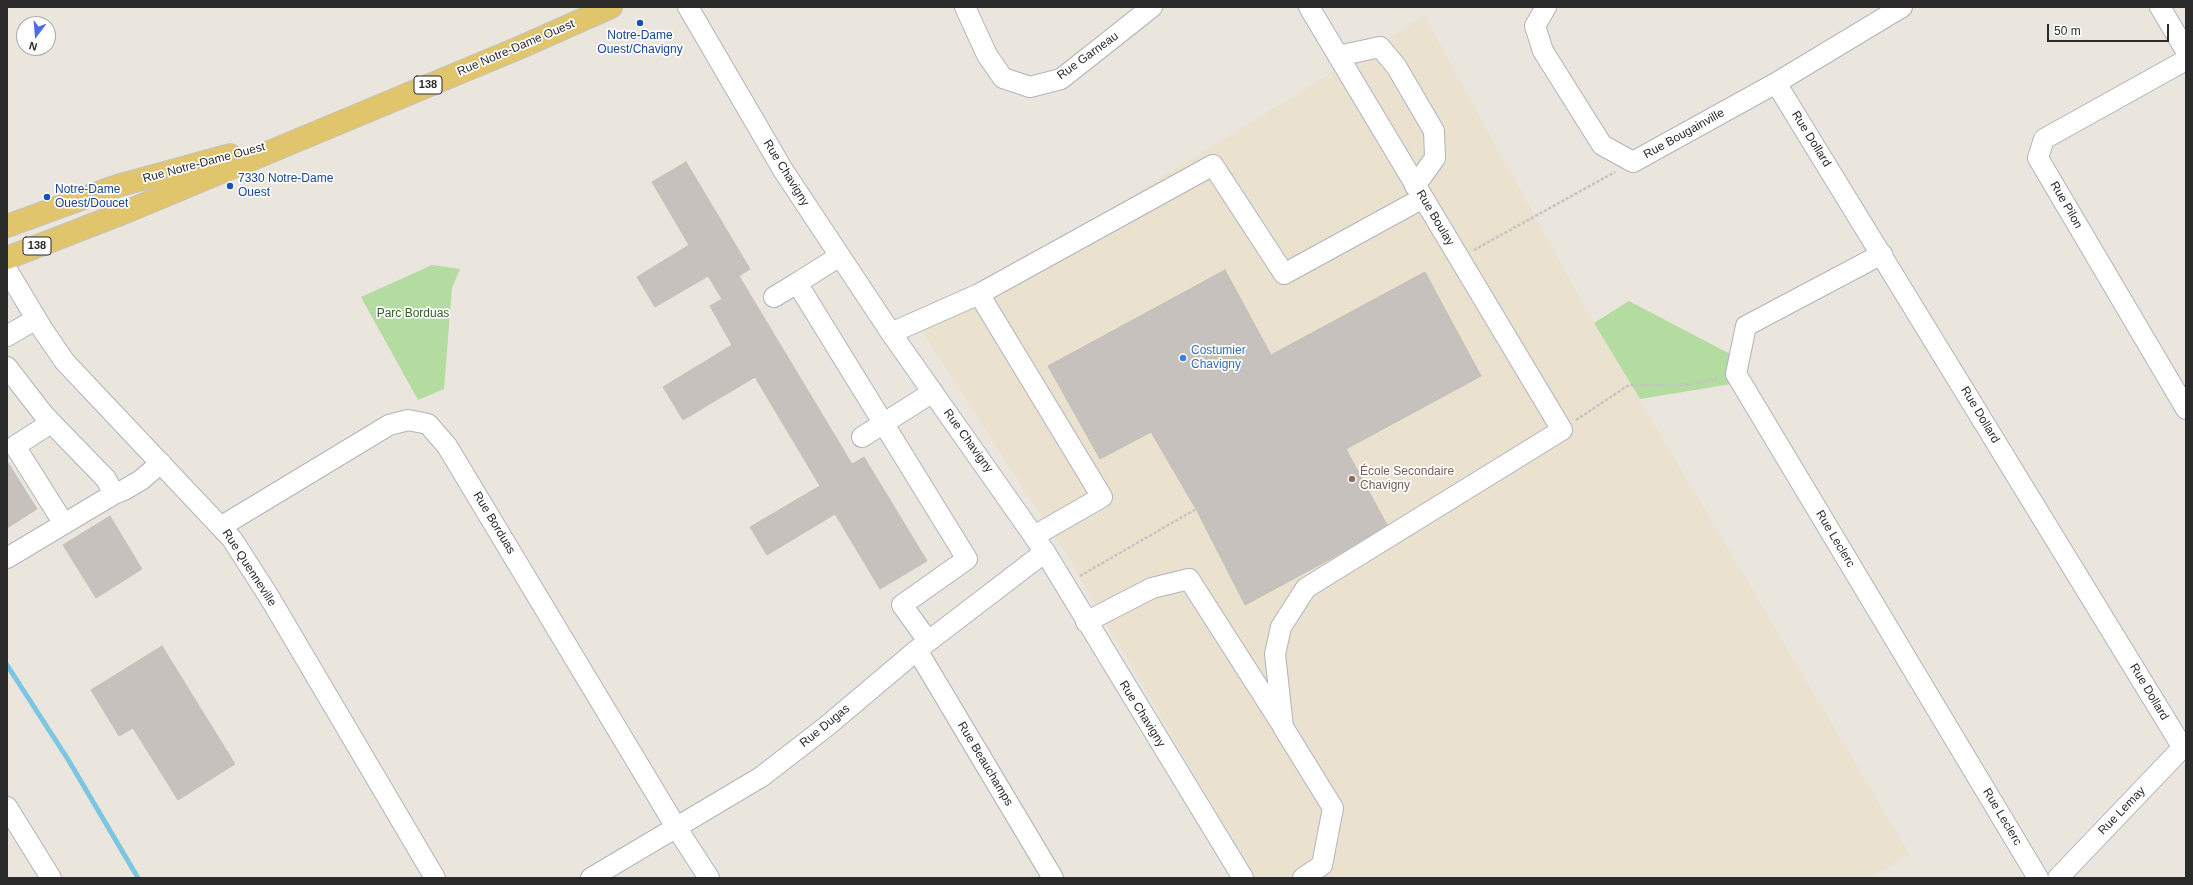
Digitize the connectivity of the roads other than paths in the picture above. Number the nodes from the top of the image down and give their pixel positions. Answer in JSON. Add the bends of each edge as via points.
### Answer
{"nodes":[{"id":1,"x":611,"y":7,"type":"edge"},
{"id":2,"x":688,"y":7,"type":"edge"},
{"id":3,"x":965,"y":7,"type":"edge"},
{"id":4,"x":1152,"y":7,"type":"edge"},
{"id":5,"x":1309,"y":7,"type":"edge"},
{"id":6,"x":1546,"y":7,"type":"edge"},
{"id":7,"x":1902,"y":7,"type":"edge"},
{"id":8,"x":2160,"y":7,"type":"edge"},
{"id":9,"x":2186,"y":51,"type":"edge"},
{"id":10,"x":1338,"y":56,"type":"junction"},
{"id":11,"x":2186,"y":60,"type":"edge"},
{"id":12,"x":1776,"y":83,"type":"junction"},
{"id":13,"x":311,"y":134,"type":"junction"},
{"id":14,"x":1419,"y":192,"type":"junction"},
{"id":15,"x":7,"y":226,"type":"edge"},
{"id":16,"x":1882,"y":254,"type":"junction"},
{"id":17,"x":840,"y":256,"type":"junction"},
{"id":18,"x":7,"y":258,"type":"edge"},
{"id":19,"x":7,"y":270,"type":"edge"},
{"id":20,"x":797,"y":283,"type":"junction"},
{"id":21,"x":979,"y":294,"type":"junction"},
{"id":22,"x":774,"y":297,"type":"dead end"},
{"id":23,"x":36,"y":319,"type":"junction"},
{"id":24,"x":891,"y":333,"type":"junction"},
{"id":25,"x":7,"y":336,"type":"edge"},
{"id":26,"x":7,"y":367,"type":"edge"},
{"id":27,"x":933,"y":392,"type":"junction"},
{"id":28,"x":2186,"y":409,"type":"edge"},
{"id":29,"x":51,"y":423,"type":"junction"},
{"id":30,"x":884,"y":423,"type":"junction"},
{"id":31,"x":862,"y":437,"type":"dead end"},
{"id":32,"x":11,"y":441,"type":"edge"},
{"id":33,"x":161,"y":463,"type":"junction"},
{"id":34,"x":114,"y":494,"type":"junction"},
{"id":35,"x":64,"y":524,"type":"junction"},
{"id":36,"x":222,"y":526,"type":"junction"},
{"id":37,"x":1040,"y":544,"type":"junction"},
{"id":38,"x":7,"y":558,"type":"edge"},
{"id":39,"x":1086,"y":622,"type":"junction"},
{"id":40,"x":922,"y":646,"type":"junction"},
{"id":41,"x":1283,"y":727,"type":"junction"},
{"id":42,"x":2185,"y":746,"type":"edge"},
{"id":43,"x":7,"y":807,"type":"edge"},
{"id":44,"x":676,"y":828,"type":"junction"},
{"id":45,"x":51,"y":878,"type":"edge"},
{"id":46,"x":435,"y":878,"type":"edge"},
{"id":47,"x":591,"y":878,"type":"edge"},
{"id":48,"x":709,"y":878,"type":"edge"},
{"id":49,"x":1053,"y":878,"type":"edge"},
{"id":50,"x":1243,"y":878,"type":"edge"},
{"id":51,"x":1303,"y":878,"type":"edge"},
{"id":52,"x":2038,"y":878,"type":"edge"},
{"id":53,"x":2058,"y":878,"type":"edge"}],
"edges":[{"from":1,"to":13,"type":"main road","name":"Rue Notre-Dame Ouest","number":"138"},
{"from":2,"to":17,"type":"street","name":"Rue Chavigny","via":[[783,170]]},
{"from":3,"to":4,"type":"street","name":"Rue Garneau","via":[[987,55],[1002,78],[1030,87],[1061,79]]},
{"from":5,"to":10,"type":"street","name":"Rue Boulay"},
{"from":6,"to":12,"type":"street","name":"Rue Bougainville","via":[[1535,26],[1543,52],[1602,145],[1633,162]]},
{"from":7,"to":12,"type":"street","name":"Rue Bougainville"},
{"from":8,"to":9,"type":"street"},
{"from":10,"to":14,"type":"street","name":"Rue Boulay"},
{"from":10,"to":14,"type":"street","via":[[1380,47],[1396,66],[1434,131],[1435,158]]},
{"from":11,"to":28,"type":"street","name":"Rue Pilon","via":[[2044,140],[2038,158]]},
{"from":12,"to":16,"type":"street","name":"Rue Dollard"},
{"from":13,"to":15,"type":"main road","name":"Rue Notre-Dame Ouest","number":"138","via":[[117,186]]},
{"from":13,"to":18,"type":"main road","name":"Rue Notre-Dame Ouest","number":"138","via":[[128,211]]},
{"from":14,"to":21,"type":"street","via":[[1284,274],[1213,165]]},
{"from":14,"to":41,"type":"street","name":"Rue Boulay","via":[[1562,430],[1306,588],[1281,627],[1275,654]]},
{"from":16,"to":42,"type":"street","name":"Rue Dollard"},
{"from":16,"to":52,"type":"street","name":"Rue Leclerc","via":[[1746,326],[1736,374]]},
{"from":17,"to":20,"type":"street"},
{"from":17,"to":24,"type":"street","name":"Rue Chavigny"},
{"from":19,"to":23,"type":"street","name":"Rue Quenneville"},
{"from":20,"to":22,"type":"street"},
{"from":20,"to":30,"type":"street"},
{"from":21,"to":24,"type":"street"},
{"from":21,"to":37,"type":"street","name":"Rue Dugas","via":[[1102,497]]},
{"from":23,"to":25,"type":"street"},
{"from":23,"to":33,"type":"street","name":"Rue Quenneville","via":[[59,354],[84,383]]},
{"from":24,"to":27,"type":"street","name":"Rue Chavigny"},
{"from":26,"to":29,"type":"street"},
{"from":27,"to":30,"type":"street"},
{"from":27,"to":37,"type":"street","name":"Rue Chavigny"},
{"from":29,"to":32,"type":"street"},
{"from":29,"to":34,"type":"street","via":[[106,479]]},
{"from":30,"to":31,"type":"street"},
{"from":30,"to":40,"type":"street","name":"Rue Beauchamps","via":[[967,559],[902,605]]},
{"from":32,"to":35,"type":"street"},
{"from":33,"to":34,"type":"street","via":[[141,480]]},
{"from":33,"to":36,"type":"street","name":"Rue Quenneville"},
{"from":34,"to":35,"type":"street"},
{"from":35,"to":38,"type":"street"},
{"from":36,"to":44,"type":"street","name":"Rue Borduas","via":[[389,426],[408,420],[428,424],[448,446]]},
{"from":36,"to":46,"type":"street","name":"Rue Quenneville","via":[[251,568]]},
{"from":37,"to":39,"type":"street","name":"Rue Chavigny"},
{"from":37,"to":40,"type":"street","name":"Rue Dugas"},
{"from":39,"to":41,"type":"street","via":[[1152,588],[1189,579]]},
{"from":39,"to":50,"type":"street","name":"Rue Chavigny"},
{"from":40,"to":44,"type":"street","name":"Rue Dugas","via":[[827,726],[761,777]]},
{"from":40,"to":49,"type":"street","name":"Rue Beauchamps"},
{"from":41,"to":51,"type":"street","via":[[1333,808],[1322,865]]},
{"from":42,"to":53,"type":"street","name":"Rue Lemay"},
{"from":43,"to":45,"type":"street"},
{"from":44,"to":47,"type":"street","name":"Rue Dugas"},
{"from":44,"to":48,"type":"street","name":"Rue Borduas"}]}
